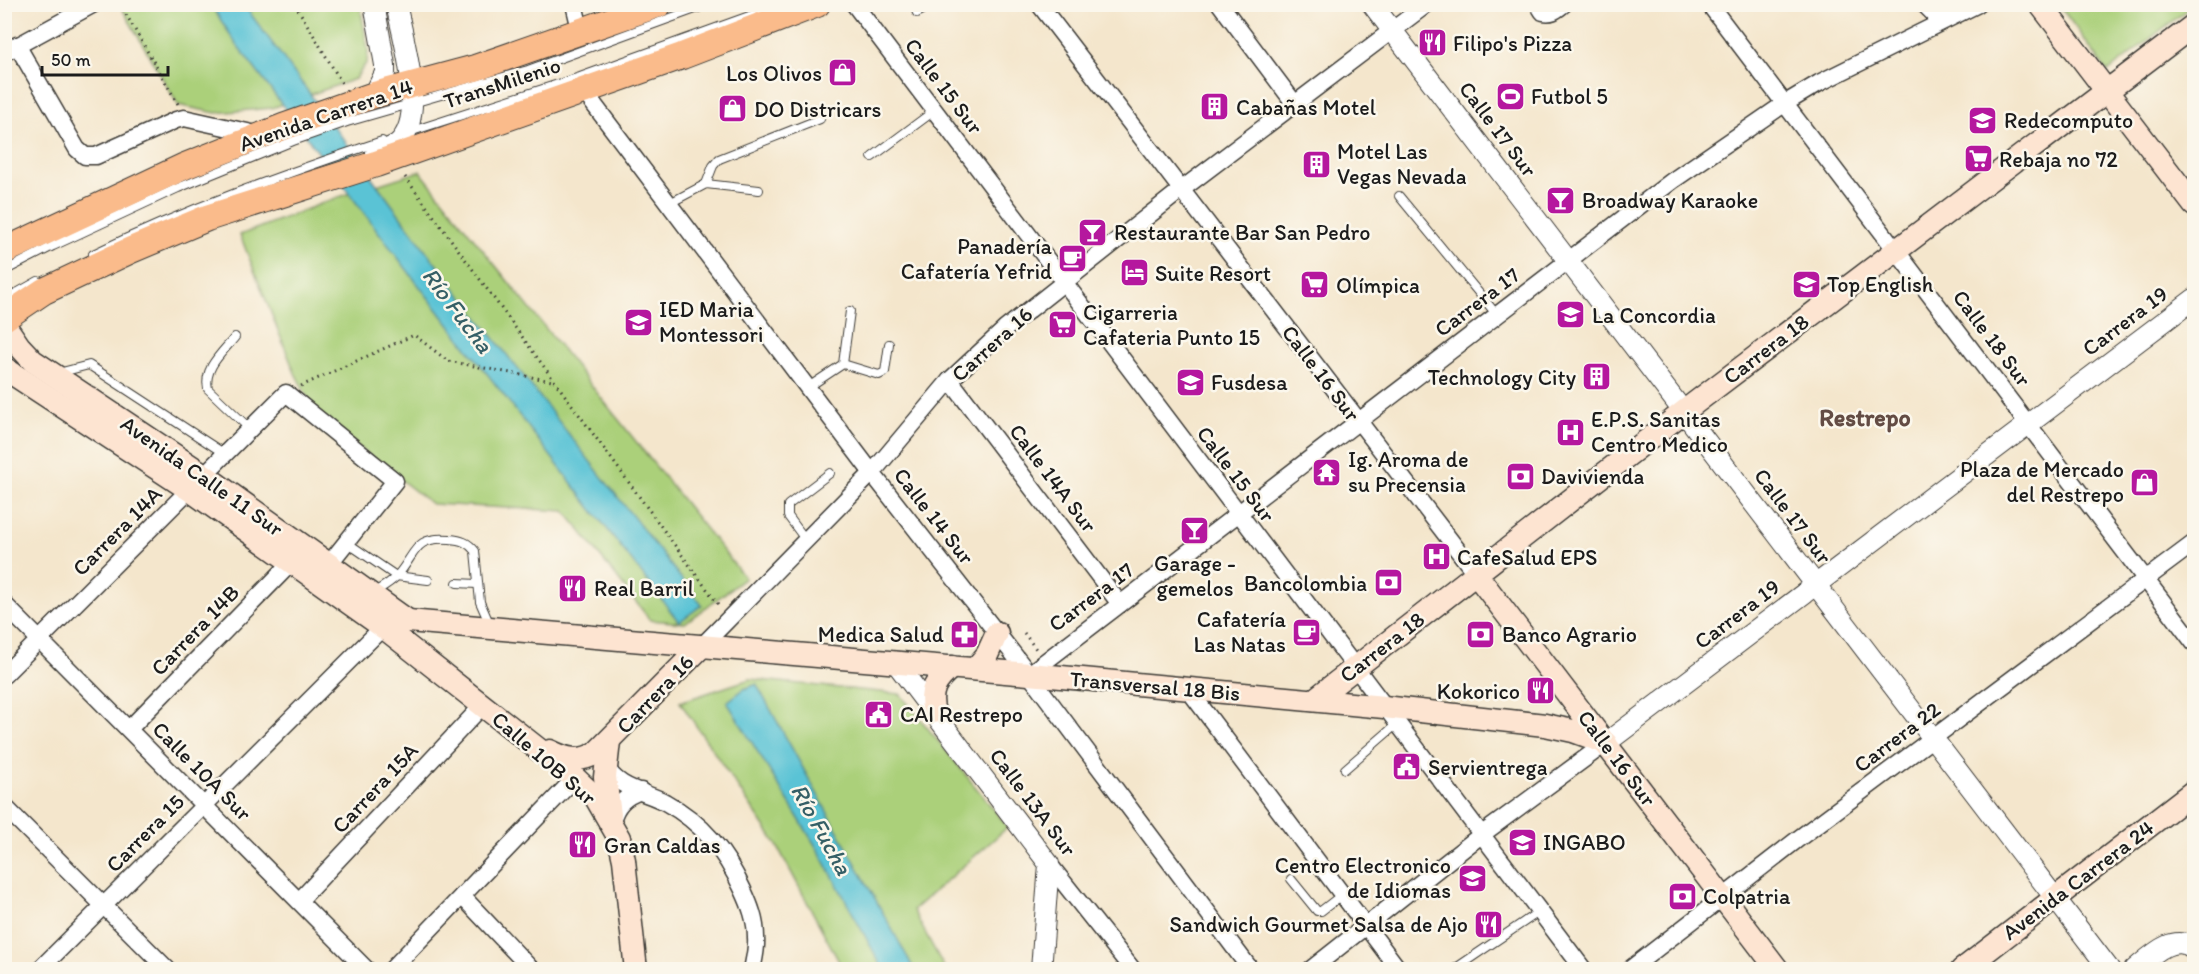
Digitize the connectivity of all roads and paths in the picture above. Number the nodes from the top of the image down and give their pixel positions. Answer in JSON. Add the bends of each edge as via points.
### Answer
{"nodes":[{"id":1,"x":94,"y":4,"type":"edge"},
{"id":2,"x":120,"y":4,"type":"edge"},
{"id":3,"x":295,"y":4,"type":"edge"},
{"id":4,"x":374,"y":4,"type":"edge"},
{"id":5,"x":396,"y":4,"type":"edge"},
{"id":6,"x":574,"y":4,"type":"edge"},
{"id":7,"x":659,"y":4,"type":"edge"},
{"id":8,"x":709,"y":4,"type":"edge"},
{"id":9,"x":817,"y":4,"type":"edge"},
{"id":10,"x":854,"y":4,"type":"edge"},
{"id":11,"x":913,"y":4,"type":"edge"},
{"id":12,"x":934,"y":4,"type":"edge"},
{"id":13,"x":1039,"y":4,"type":"edge"},
{"id":14,"x":1220,"y":4,"type":"edge"},
{"id":15,"x":1372,"y":4,"type":"edge"},
{"id":16,"x":1427,"y":4,"type":"edge"},
{"id":17,"x":1564,"y":4,"type":"edge"},
{"id":18,"x":1709,"y":4,"type":"edge"},
{"id":19,"x":1924,"y":4,"type":"edge"},
{"id":20,"x":1978,"y":4,"type":"edge"},
{"id":21,"x":2040,"y":4,"type":"edge"},
{"id":22,"x":771,"y":9,"type":"dead end"},
{"id":23,"x":1543,"y":9,"type":"edge"},
{"id":24,"x":1941,"y":21,"type":"junction"},
{"id":25,"x":2194,"y":25,"type":"edge"},
{"id":26,"x":1392,"y":31,"type":"junction"},
{"id":27,"x":581,"y":33,"type":"junction"},
{"id":28,"x":11,"y":49,"type":"edge"},
{"id":29,"x":583,"y":90,"type":"junction"},
{"id":30,"x":2107,"y":92,"type":"junction"},
{"id":31,"x":413,"y":93,"type":"junction"},
{"id":32,"x":1294,"y":104,"type":"junction"},
{"id":33,"x":1784,"y":104,"type":"junction"},
{"id":34,"x":353,"y":107,"type":"junction"},
{"id":35,"x":934,"y":111,"type":"junction"},
{"id":36,"x":184,"y":118,"type":"junction"},
{"id":37,"x":820,"y":119,"type":"dead end"},
{"id":38,"x":406,"y":133,"type":"junction"},
{"id":39,"x":279,"y":134,"type":"junction"},
{"id":40,"x":371,"y":155,"type":"junction"},
{"id":41,"x":872,"y":157,"type":"dead end"},
{"id":42,"x":402,"y":172,"type":"dead end"},
{"id":43,"x":318,"y":174,"type":"junction"},
{"id":44,"x":706,"y":184,"type":"junction"},
{"id":45,"x":759,"y":190,"type":"dead end"},
{"id":46,"x":1181,"y":190,"type":"junction"},
{"id":47,"x":1399,"y":196,"type":"dead end"},
{"id":48,"x":668,"y":204,"type":"junction"},
{"id":49,"x":2194,"y":205,"type":"edge"},
{"id":50,"x":51,"y":228,"type":"junction"},
{"id":51,"x":4,"y":232,"type":"edge"},
{"id":52,"x":1897,"y":250,"type":"junction"},
{"id":53,"x":4,"y":251,"type":"edge"},
{"id":54,"x":86,"y":257,"type":"dead end"},
{"id":55,"x":1568,"y":261,"type":"junction"},
{"id":56,"x":4,"y":271,"type":"edge"},
{"id":57,"x":44,"y":278,"type":"dead end"},
{"id":58,"x":1063,"y":282,"type":"junction"},
{"id":59,"x":2194,"y":299,"type":"edge"},
{"id":60,"x":4,"y":300,"type":"edge"},
{"id":61,"x":850,"y":311,"type":"dead end"},
{"id":62,"x":1497,"y":315,"type":"junction"},
{"id":63,"x":4,"y":318,"type":"edge"},
{"id":64,"x":4,"y":324,"type":"edge"},
{"id":65,"x":235,"y":337,"type":"dead end"},
{"id":66,"x":889,"y":344,"type":"dead end"},
{"id":67,"x":843,"y":364,"type":"junction"},
{"id":68,"x":4,"y":368,"type":"edge"},
{"id":69,"x":52,"y":374,"type":"junction"},
{"id":70,"x":950,"y":380,"type":"junction"},
{"id":71,"x":554,"y":381,"type":"junction"},
{"id":72,"x":807,"y":388,"type":"junction"},
{"id":73,"x":286,"y":393,"type":"junction"},
{"id":74,"x":1683,"y":412,"type":"junction"},
{"id":75,"x":1358,"y":421,"type":"junction"},
{"id":76,"x":2029,"y":424,"type":"junction"},
{"id":77,"x":250,"y":429,"type":"junction"},
{"id":78,"x":225,"y":454,"type":"junction"},
{"id":79,"x":830,"y":473,"type":"dead end"},
{"id":80,"x":872,"y":473,"type":"junction"},
{"id":81,"x":197,"y":482,"type":"junction"},
{"id":82,"x":1238,"y":514,"type":"junction"},
{"id":83,"x":805,"y":539,"type":"junction"},
{"id":84,"x":346,"y":543,"type":"junction"},
{"id":85,"x":2194,"y":543,"type":"edge"},
{"id":86,"x":292,"y":562,"type":"junction"},
{"id":87,"x":329,"y":564,"type":"junction"},
{"id":88,"x":1476,"y":574,"type":"junction"},
{"id":89,"x":396,"y":576,"type":"junction"},
{"id":90,"x":2147,"y":579,"type":"junction"},
{"id":91,"x":428,"y":580,"type":"dead end"},
{"id":92,"x":457,"y":583,"type":"dead end"},
{"id":93,"x":477,"y":584,"type":"junction"},
{"id":94,"x":1814,"y":585,"type":"junction"},
{"id":95,"x":371,"y":594,"type":"junction"},
{"id":96,"x":4,"y":604,"type":"edge"},
{"id":97,"x":1120,"y":604,"type":"junction"},
{"id":98,"x":729,"y":618,"type":"junction"},
{"id":99,"x":408,"y":621,"type":"junction"},
{"id":100,"x":383,"y":627,"type":"junction"},
{"id":101,"x":491,"y":628,"type":"junction"},
{"id":102,"x":997,"y":633,"type":"junction"},
{"id":103,"x":1024,"y":633,"type":"dead end"},
{"id":104,"x":40,"y":640,"type":"junction"},
{"id":105,"x":2194,"y":642,"type":"edge"},
{"id":106,"x":1042,"y":644,"type":"dead end"},
{"id":107,"x":702,"y":646,"type":"junction"},
{"id":108,"x":896,"y":663,"type":"junction"},
{"id":109,"x":964,"y":668,"type":"junction"},
{"id":110,"x":1354,"y":668,"type":"junction"},
{"id":111,"x":1029,"y":674,"type":"junction"},
{"id":112,"x":4,"y":675,"type":"edge"},
{"id":113,"x":1188,"y":688,"type":"junction"},
{"id":114,"x":1314,"y":700,"type":"junction"},
{"id":115,"x":483,"y":705,"type":"junction"},
{"id":116,"x":934,"y":711,"type":"junction"},
{"id":117,"x":1390,"y":716,"type":"junction"},
{"id":118,"x":129,"y":729,"type":"junction"},
{"id":119,"x":1934,"y":738,"type":"junction"},
{"id":120,"x":527,"y":740,"type":"junction"},
{"id":121,"x":609,"y":741,"type":"junction"},
{"id":122,"x":1606,"y":743,"type":"junction"},
{"id":123,"x":605,"y":764,"type":"junction"},
{"id":124,"x":1345,"y":769,"type":"dead end"},
{"id":125,"x":575,"y":778,"type":"junction"},
{"id":126,"x":641,"y":791,"type":"junction"},
{"id":127,"x":2194,"y":791,"type":"edge"},
{"id":128,"x":204,"y":805,"type":"junction"},
{"id":129,"x":4,"y":806,"type":"edge"},
{"id":130,"x":614,"y":826,"type":"junction"},
{"id":131,"x":1482,"y":835,"type":"junction"},
{"id":132,"x":1049,"y":864,"type":"junction"},
{"id":133,"x":1291,"y":879,"type":"dead end"},
{"id":134,"x":1342,"y":894,"type":"junction"},
{"id":135,"x":462,"y":896,"type":"junction"},
{"id":136,"x":1723,"y":897,"type":"junction"},
{"id":137,"x":2056,"y":897,"type":"junction"},
{"id":138,"x":299,"y":901,"type":"junction"},
{"id":139,"x":104,"y":906,"type":"junction"},
{"id":140,"x":1540,"y":911,"type":"junction"},
{"id":141,"x":1366,"y":926,"type":"junction"},
{"id":142,"x":2194,"y":949,"type":"edge"},
{"id":143,"x":39,"y":969,"type":"edge"},
{"id":144,"x":168,"y":969,"type":"edge"},
{"id":145,"x":367,"y":969,"type":"edge"},
{"id":146,"x":391,"y":969,"type":"edge"},
{"id":147,"x":532,"y":969,"type":"edge"},
{"id":148,"x":636,"y":969,"type":"edge"},
{"id":149,"x":752,"y":969,"type":"edge"},
{"id":150,"x":1041,"y":969,"type":"edge"},
{"id":151,"x":1133,"y":969,"type":"edge"},
{"id":152,"x":1251,"y":969,"type":"edge"},
{"id":153,"x":1310,"y":969,"type":"edge"},
{"id":154,"x":1399,"y":969,"type":"edge"},
{"id":155,"x":1453,"y":969,"type":"edge"},
{"id":156,"x":1584,"y":969,"type":"edge"},
{"id":157,"x":1629,"y":969,"type":"edge"},
{"id":158,"x":1778,"y":969,"type":"edge"},
{"id":159,"x":1962,"y":969,"type":"edge"},
{"id":160,"x":2110,"y":969,"type":"edge"},
{"id":161,"x":2134,"y":969,"type":"edge"}],
"edges":[{"from":1,"to":28,"type":"street"},
{"from":2,"to":36,"type":"path"},
{"from":3,"to":34,"type":"path"},
{"from":4,"to":34,"type":"street","via":[[385,73]]},
{"from":5,"to":31,"type":"street"},
{"from":6,"to":27,"type":"street"},
{"from":7,"to":27,"type":"main road","name":"Avenida Carrera 14"},
{"from":8,"to":31,"type":"lane","name":"TransMilenio","via":[[528,70]]},
{"from":9,"to":29,"type":"main road"},
{"from":10,"to":35,"type":"street","name":"Calle 15 Sur"},
{"from":11,"to":12,"type":"lane","via":[[917,13]]},
{"from":13,"to":46,"type":"street","name":"Calle 16 Sur"},
{"from":14,"to":32,"type":"street"},
{"from":15,"to":26,"type":"street","name":"Calle 17 Sur"},
{"from":16,"to":26,"type":"street","name":"Carrera 16"},
{"from":17,"to":23,"type":"street","via":[[1554,12]]},
{"from":18,"to":33,"type":"street","name":"Calle 18 Sur"},
{"from":19,"to":24,"type":"street"},
{"from":20,"to":24,"type":"street","name":"Carrera 17"},
{"from":21,"to":30,"type":"main road"},
{"from":22,"to":38,"type":"lane","name":"TransMilenio"},
{"from":24,"to":33,"type":"street","name":"Carrera 17"},
{"from":25,"to":30,"type":"main road","name":"Carrera 18"},
{"from":26,"to":32,"type":"street","name":"Carrera 16"},
{"from":26,"to":55,"type":"street","name":"Calle 17 Sur"},
{"from":27,"to":31,"type":"main road","name":"Avenida Carrera 14"},
{"from":28,"to":36,"type":"street","via":[[85,156],[96,156]]},
{"from":29,"to":40,"type":"main road"},
{"from":29,"to":48,"type":"street","name":"Calle 14 Sur"},
{"from":30,"to":49,"type":"main road"},
{"from":30,"to":52,"type":"main road","name":"Carrera 18"},
{"from":31,"to":34,"type":"main road","name":"Avenida Carrera 14"},
{"from":31,"to":34,"type":"lane","name":"TransMilenio"},
{"from":31,"to":38,"type":"street"},
{"from":32,"to":46,"type":"street","name":"Carrera 16"},
{"from":33,"to":52,"type":"street","name":"Calle 18 Sur"},
{"from":33,"to":55,"type":"street","name":"Carrera 17","via":[[1672,181]]},
{"from":34,"to":39,"type":"main road","name":"Avenida Carrera 14"},
{"from":35,"to":41,"type":"lane"},
{"from":35,"to":58,"type":"street","name":"Calle 15 Sur"},
{"from":36,"to":39,"type":"street"},
{"from":37,"to":44,"type":"lane","via":[[719,159]]},
{"from":38,"to":40,"type":"street","via":[[398,143]]},
{"from":39,"to":50,"type":"main road","name":"Avenida Carrera 14","via":[[185,166]]},
{"from":39,"to":56,"type":"lane"},
{"from":40,"to":43,"type":"main road"},
{"from":42,"to":71,"type":"path"},
{"from":43,"to":54,"type":"lane","via":[[210,202]]},
{"from":43,"to":63,"type":"main road","via":[[131,250],[63,282]]},
{"from":44,"to":45,"type":"lane"},
{"from":44,"to":48,"type":"lane"},
{"from":46,"to":58,"type":"street","name":"Carrera 16"},
{"from":46,"to":75,"type":"street","name":"Calle 16 Sur"},
{"from":47,"to":62,"type":"lane"},
{"from":48,"to":72,"type":"street","name":"Calle 14 Sur"},
{"from":50,"to":51,"type":"main road"},
{"from":50,"to":53,"type":"main road","name":"Avenida Carrera 14"},
{"from":52,"to":74,"type":"main road","name":"Carrera 18"},
{"from":52,"to":76,"type":"street","name":"Calle 18 Sur"},
{"from":55,"to":62,"type":"street","name":"Carrera 17"},
{"from":55,"to":74,"type":"street","name":"Calle 17 Sur"},
{"from":57,"to":60,"type":"lane"},
{"from":58,"to":70,"type":"street","name":"Carrera 16"},
{"from":58,"to":82,"type":"street","name":"Calle 15 Sur"},
{"from":59,"to":76,"type":"street","name":"Carrera 19"},
{"from":61,"to":67,"type":"lane"},
{"from":62,"to":75,"type":"street","name":"Carrera 17"},
{"from":64,"to":69,"type":"main road","name":"Avenida Calle 11 Sur","via":[[25,354]]},
{"from":65,"to":77,"type":"lane","via":[[208,371],[207,383],[208,389]]},
{"from":66,"to":67,"type":"lane","via":[[882,374]]},
{"from":67,"to":72,"type":"lane"},
{"from":68,"to":81,"type":"main road","name":"Avenida Calle 11 Sur"},
{"from":69,"to":78,"type":"lane","via":[[89,365]]},
{"from":69,"to":81,"type":"main road","name":"Avenida Calle 11 Sur"},
{"from":70,"to":80,"type":"street","name":"Carrera 16"},
{"from":70,"to":97,"type":"street","name":"Calle 14A Sur"},
{"from":71,"to":73,"type":"path","via":[[448,361],[414,335]]},
{"from":71,"to":98,"type":"path"},
{"from":72,"to":80,"type":"street","name":"Calle 14 Sur"},
{"from":73,"to":77,"type":"street","name":"Carrera 14A"},
{"from":73,"to":84,"type":"street","via":[[395,480]]},
{"from":74,"to":88,"type":"main road","name":"Carrera 18"},
{"from":74,"to":94,"type":"street","name":"Calle 17 Sur"},
{"from":75,"to":82,"type":"street","name":"Carrera 17"},
{"from":75,"to":88,"type":"street","name":"Calle 16 Sur"},
{"from":76,"to":90,"type":"street","name":"Calle 18 Sur"},
{"from":76,"to":94,"type":"street","name":"Carrera 19"},
{"from":77,"to":78,"type":"street","name":"Carrera 14A"},
{"from":78,"to":81,"type":"street","name":"Carrera 14A"},
{"from":79,"to":83,"type":"lane","via":[[788,505],[788,516]]},
{"from":80,"to":83,"type":"street","name":"Carrera 16"},
{"from":80,"to":102,"type":"street","name":"Calle 14 Sur"},
{"from":81,"to":86,"type":"main road","name":"Avenida Calle 11 Sur"},
{"from":81,"to":87,"type":"main road","name":"Avenida Calle 11 Sur"},
{"from":81,"to":104,"type":"street","name":"Carrera 14A"},
{"from":82,"to":97,"type":"street","name":"Carrera 17"},
{"from":82,"to":110,"type":"street","name":"Calle 15 Sur"},
{"from":83,"to":98,"type":"street","name":"Carrera 16"},
{"from":84,"to":87,"type":"street"},
{"from":84,"to":89,"type":"lane"},
{"from":85,"to":90,"type":"street","name":"Carrera 22"},
{"from":86,"to":100,"type":"main road","name":"Avenida Calle 11 Sur"},
{"from":86,"to":118,"type":"street","name":"Carrera 14B"},
{"from":87,"to":95,"type":"main road","name":"Avenida Calle 11 Sur"},
{"from":88,"to":110,"type":"main road","name":"Carrera 18"},
{"from":88,"to":122,"type":"main road","name":"Calle 16 Sur"},
{"from":89,"to":91,"type":"lane"},
{"from":89,"to":93,"type":"lane","via":[[424,540],[461,540],[475,551]]},
{"from":89,"to":95,"type":"lane"},
{"from":90,"to":105,"type":"street","name":"Calle 18 Sur"},
{"from":90,"to":119,"type":"street","name":"Carrera 22"},
{"from":92,"to":93,"type":"lane"},
{"from":93,"to":101,"type":"lane","via":[[482,610]]},
{"from":94,"to":119,"type":"street","name":"Calle 17 Sur"},
{"from":94,"to":122,"type":"street","name":"Carrera 19"},
{"from":95,"to":99,"type":"main road","name":"Avenida Calle 11 Sur"},
{"from":96,"to":104,"type":"street","name":"Calle 10A Sur"},
{"from":97,"to":111,"type":"street","name":"Carrera 17"},
{"from":98,"to":107,"type":"street","name":"Carrera 16"},
{"from":99,"to":100,"type":"main road"},
{"from":99,"to":101,"type":"main road"},
{"from":100,"to":115,"type":"main road","name":"Calle 10B Sur"},
{"from":100,"to":128,"type":"street","name":"Carrera 15"},
{"from":101,"to":107,"type":"main road"},
{"from":102,"to":109,"type":"main road","via":[[987,655]]},
{"from":102,"to":111,"type":"street","name":"Calle 14 Sur"},
{"from":103,"to":106,"type":"path","via":[[1035,649]]},
{"from":104,"to":112,"type":"street","name":"Carrera 14A"},
{"from":104,"to":118,"type":"street","name":"Calle 10A Sur"},
{"from":107,"to":108,"type":"main road","name":"Transversal 18 Bis"},
{"from":107,"to":121,"type":"main road","name":"Carrera 16"},
{"from":108,"to":109,"type":"main road","name":"Transversal 18 Bis"},
{"from":108,"to":116,"type":"street","name":"Calle 13A Sur"},
{"from":109,"to":111,"type":"main road","name":"Transversal 18 Bis"},
{"from":109,"to":116,"type":"main road","via":[[934,685]]},
{"from":110,"to":114,"type":"main road","name":"Carrera 18"},
{"from":110,"to":117,"type":"street","name":"Calle 15 Sur"},
{"from":111,"to":113,"type":"main road","name":"Transversal 18 Bis"},
{"from":111,"to":152,"type":"street","name":"Calle 14 Sur"},
{"from":113,"to":114,"type":"main road","name":"Transversal 18 Bis"},
{"from":113,"to":134,"type":"street"},
{"from":114,"to":117,"type":"main road","name":"Transversal 18 Bis"},
{"from":115,"to":120,"type":"main road","name":"Calle 10B Sur"},
{"from":115,"to":138,"type":"street","name":"Carrera 15A"},
{"from":116,"to":132,"type":"street","name":"Calle 13A Sur"},
{"from":117,"to":122,"type":"main road","name":"Transversal 18 Bis","via":[[1552,727]]},
{"from":117,"to":124,"type":"lane"},
{"from":117,"to":131,"type":"street","name":"Calle 15 Sur"},
{"from":118,"to":128,"type":"street","name":"Calle 10A Sur"},
{"from":119,"to":136,"type":"street","name":"Carrera 22"},
{"from":119,"to":137,"type":"street","name":"Calle 17 Sur"},
{"from":120,"to":121,"type":"main road","name":"Carrera 16","via":[[575,760],[588,758]]},
{"from":120,"to":125,"type":"main road","name":"Calle 10B Sur"},
{"from":121,"to":123,"type":"main road","name":"Carrera 16"},
{"from":122,"to":131,"type":"street","name":"Carrera 19"},
{"from":122,"to":136,"type":"main road","name":"Calle 16 Sur"},
{"from":123,"to":126,"type":"street","via":[[617,781]]},
{"from":123,"to":130,"type":"main road","name":"Carrera 16","via":[[607,801]]},
{"from":125,"to":130,"type":"main road","name":"Calle 10B Sur","via":[[596,798]]},
{"from":125,"to":135,"type":"street"},
{"from":126,"to":130,"type":"street","via":[[622,801],[614,813]]},
{"from":126,"to":149,"type":"street","via":[[687,816],[729,861],[752,908],[756,939]]},
{"from":127,"to":137,"type":"main road","name":"Avenida Carrera 24"},
{"from":128,"to":138,"type":"street","name":"Calle 10A Sur"},
{"from":128,"to":139,"type":"street","name":"Carrera 15"},
{"from":129,"to":139,"type":"street"},
{"from":130,"to":148,"type":"main road","name":"Calle 10B Sur","via":[[624,860]]},
{"from":131,"to":140,"type":"street","name":"Calle 15 Sur"},
{"from":131,"to":141,"type":"street","name":"Carrera 19"},
{"from":132,"to":150,"type":"street"},
{"from":132,"to":151,"type":"street","name":"Calle 13A Sur"},
{"from":133,"to":134,"type":"lane","via":[[1317,911]]},
{"from":134,"to":141,"type":"street"},
{"from":135,"to":146,"type":"street"},
{"from":135,"to":147,"type":"street"},
{"from":136,"to":157,"type":"street","name":"Carrera 22"},
{"from":136,"to":158,"type":"main road","name":"Calle 16 Sur"},
{"from":137,"to":159,"type":"main road","name":"Avenida Carrera 24"},
{"from":137,"to":160,"type":"street","name":"Calle 17 Sur"},
{"from":138,"to":145,"type":"street","name":"Calle 10A Sur"},
{"from":139,"to":143,"type":"street","name":"Carrera 15"},
{"from":139,"to":144,"type":"street"},
{"from":140,"to":155,"type":"lane"},
{"from":140,"to":156,"type":"street","name":"Calle 15 Sur"},
{"from":141,"to":153,"type":"street","name":"Carrera 19"},
{"from":141,"to":154,"type":"street"},
{"from":142,"to":161,"type":"street","via":[[2180,942],[2163,947]]}]}
